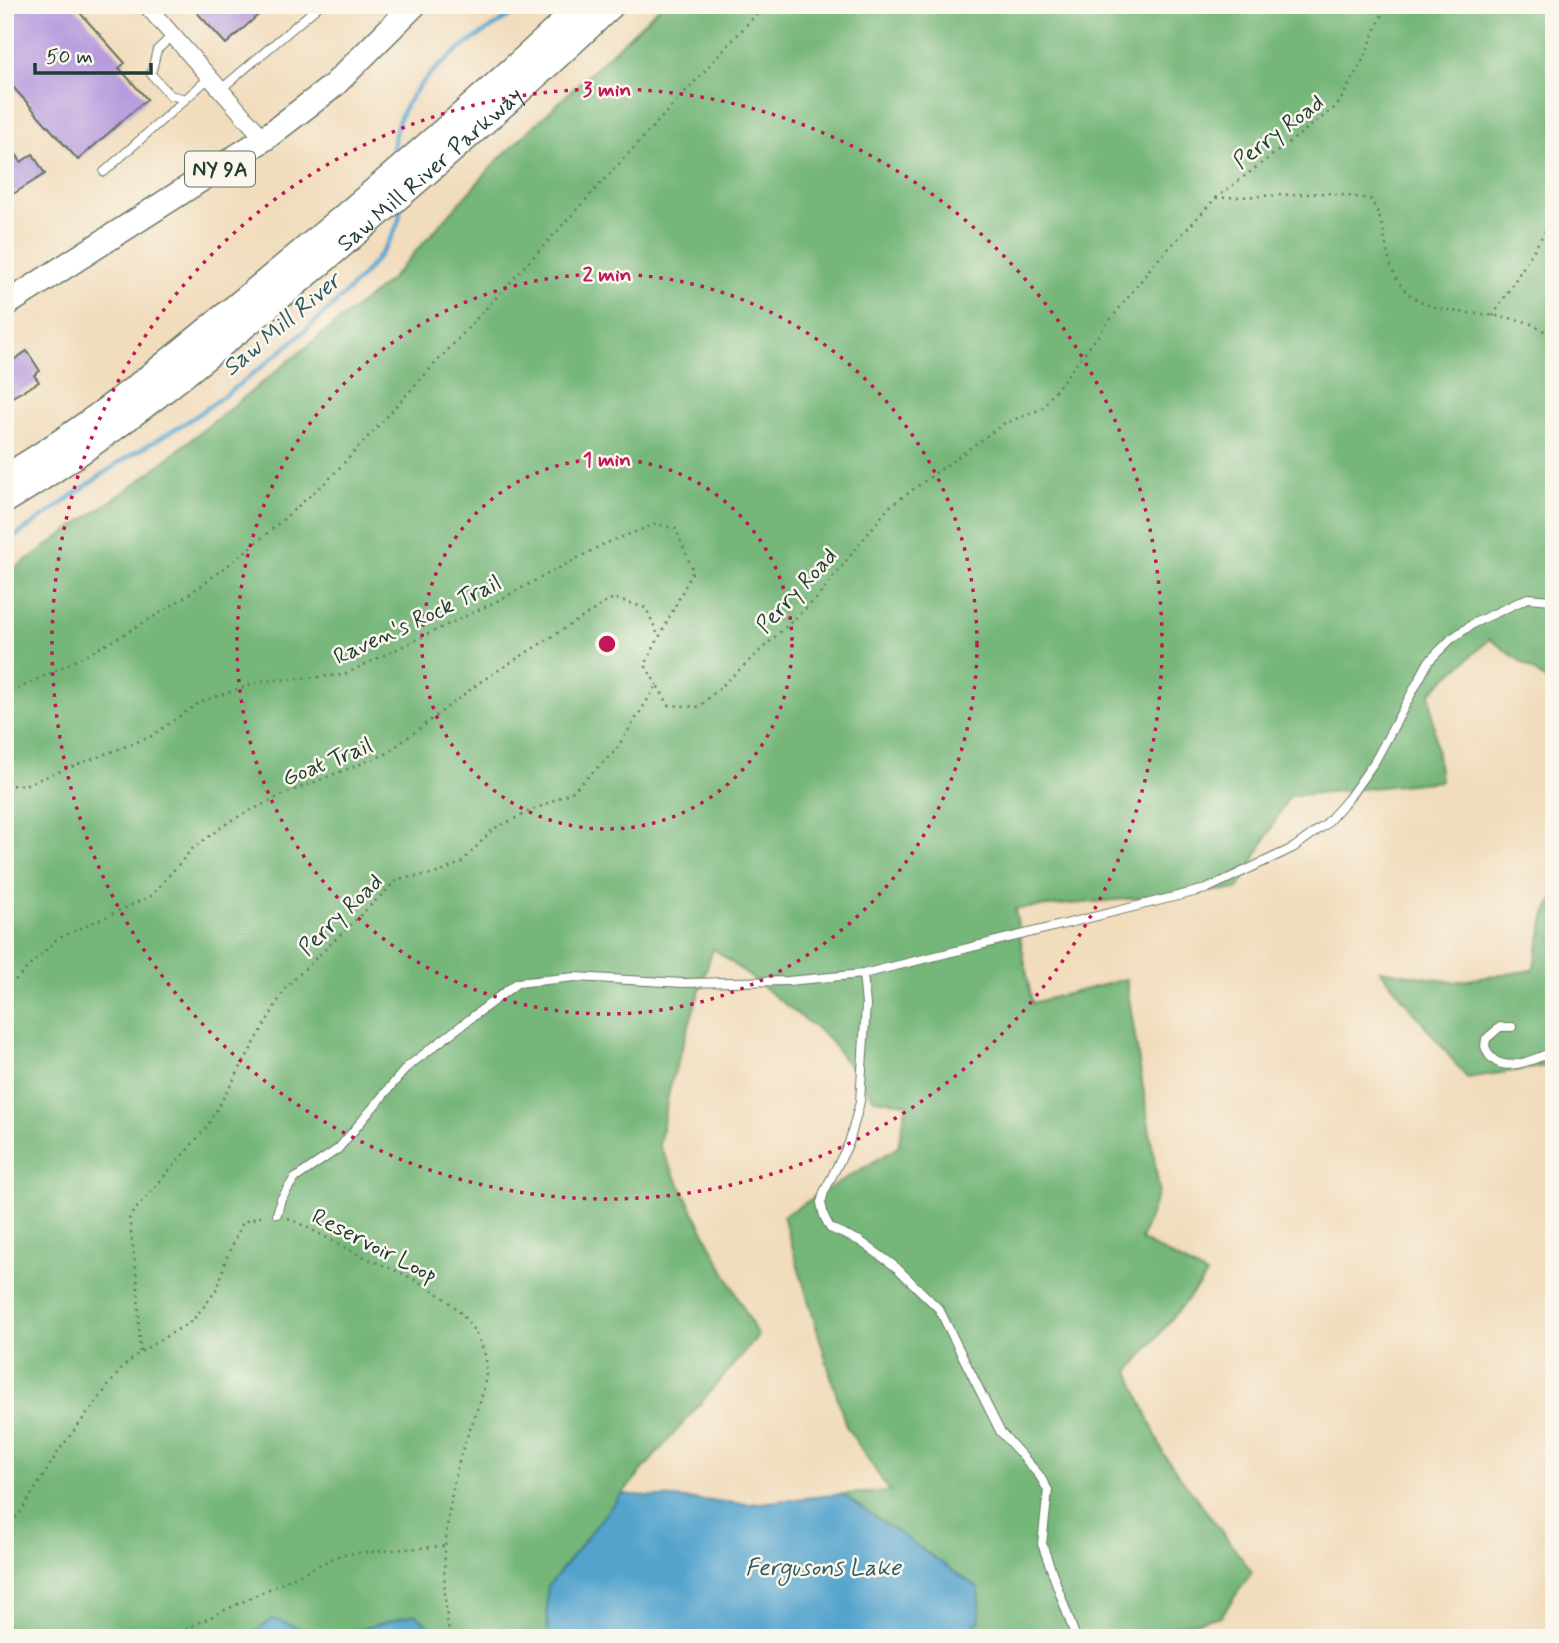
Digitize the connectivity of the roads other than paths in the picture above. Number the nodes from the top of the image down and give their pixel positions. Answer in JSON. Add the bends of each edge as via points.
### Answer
{"nodes":[{"id":1,"x":146,"y":5,"type":"edge"},
{"id":2,"x":320,"y":5,"type":"edge"},
{"id":3,"x":414,"y":5,"type":"edge"},
{"id":4,"x":583,"y":5,"type":"edge"},
{"id":5,"x":611,"y":5,"type":"edge"},
{"id":6,"x":173,"y":35,"type":"junction"},
{"id":7,"x":215,"y":84,"type":"junction"},
{"id":8,"x":186,"y":99,"type":"junction"},
{"id":9,"x":264,"y":139,"type":"junction"},
{"id":10,"x":104,"y":172,"type":"dead end"},
{"id":11,"x":409,"y":177,"type":"junction"},
{"id":12,"x":386,"y":196,"type":"junction"},
{"id":13,"x":5,"y":304,"type":"edge"},
{"id":14,"x":5,"y":478,"type":"edge"},
{"id":15,"x":5,"y":500,"type":"edge"},
{"id":16,"x":1554,"y":590,"type":"edge"},
{"id":17,"x":1553,"y":600,"type":"edge"},
{"id":18,"x":863,"y":974,"type":"junction"},
{"id":19,"x":1512,"y":1027,"type":"dead end"},
{"id":20,"x":1554,"y":1051,"type":"edge"},
{"id":21,"x":277,"y":1214,"type":"road end"},
{"id":22,"x":1076,"y":1638,"type":"edge"}],
"edges":[{"from":1,"to":6,"type":"street"},
{"from":2,"to":7,"type":"lane"},
{"from":3,"to":9,"type":"main road","number":"NY 9A","via":[[340,80]]},
{"from":4,"to":11,"type":"highway","name":"Saw Mill River Parkway"},
{"from":5,"to":11,"type":"highway","name":"Saw Mill River Parkway"},
{"from":6,"to":7,"type":"street"},
{"from":6,"to":8,"type":"lane","via":[[157,50],[150,74],[170,95]]},
{"from":7,"to":8,"type":"lane"},
{"from":7,"to":9,"type":"street"},
{"from":8,"to":10,"type":"lane"},
{"from":9,"to":13,"type":"main road","number":"NY 9A"},
{"from":11,"to":12,"type":"highway","name":"Saw Mill River Parkway"},
{"from":12,"to":14,"type":"highway","name":"Saw Mill River Parkway","via":[[116,404]]},
{"from":12,"to":15,"type":"highway","name":"Saw Mill River Parkway","via":[[126,421]]},
{"from":16,"to":17,"type":"lane"},
{"from":17,"to":18,"type":"lane","via":[[1528,598],[1451,639],[1429,661],[1375,761],[1348,799],[1325,825],[1293,848],[1206,889]]},
{"from":18,"to":21,"type":"lane","via":[[683,984],[575,977],[517,983],[407,1067],[338,1149],[294,1179]]},
{"from":18,"to":22,"type":"lane","via":[[866,1005],[860,1102],[849,1143],[824,1192],[824,1216],[831,1227],[896,1267],[939,1310],[1000,1431],[1044,1482],[1048,1489],[1042,1544]]},
{"from":19,"to":20,"type":"lane","via":[[1500,1027],[1486,1040],[1492,1060],[1526,1064]]}]}
